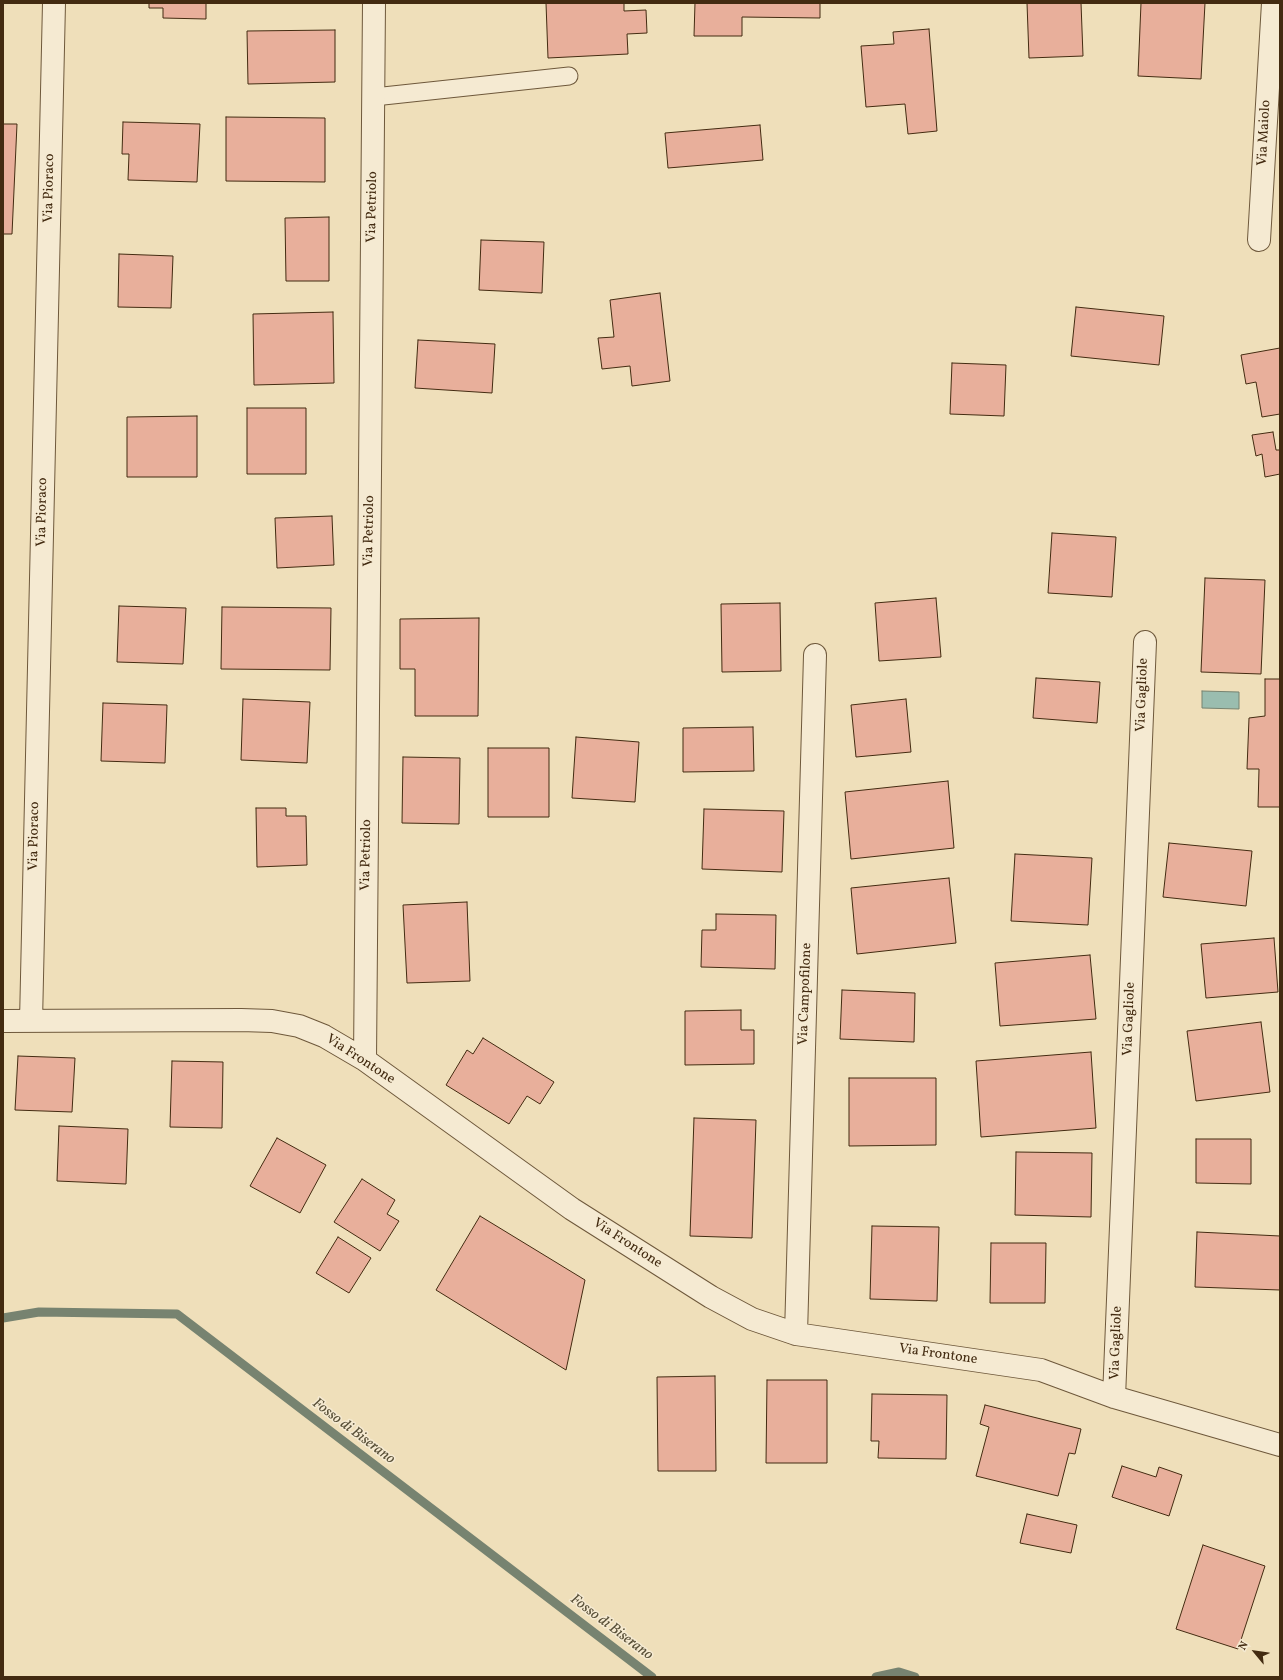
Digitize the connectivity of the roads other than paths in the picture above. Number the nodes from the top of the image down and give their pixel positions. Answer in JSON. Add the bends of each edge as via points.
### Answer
{"nodes":[{"id":1,"x":54,"y":3,"type":"edge"},
{"id":2,"x":374,"y":3,"type":"edge"},
{"id":3,"x":1273,"y":3,"type":"edge"},
{"id":4,"x":569,"y":76,"type":"dead end"},
{"id":5,"x":374,"y":97,"type":"junction"},
{"id":6,"x":1259,"y":240,"type":"dead end"},
{"id":7,"x":1145,"y":642,"type":"dead end"},
{"id":8,"x":815,"y":655,"type":"dead end"},
{"id":9,"x":3,"y":1021,"type":"edge"},
{"id":10,"x":31,"y":1021,"type":"junction"},
{"id":11,"x":365,"y":1060,"type":"junction"},
{"id":12,"x":796,"y":1334,"type":"junction"},
{"id":13,"x":1114,"y":1397,"type":"junction"},
{"id":14,"x":1280,"y":1445,"type":"edge"}],
"edges":[{"from":1,"to":10,"type":"street","name":"Via Pioraco"},
{"from":2,"to":5,"type":"street","name":"Via Petriolo"},
{"from":3,"to":6,"type":"street","name":"Via Maiolo"},
{"from":4,"to":5,"type":"lane"},
{"from":5,"to":11,"type":"street","name":"Via Petriolo"},
{"from":7,"to":13,"type":"street","name":"Via Gagliole"},
{"from":8,"to":12,"type":"street","name":"Via Campofilone"},
{"from":9,"to":10,"type":"street","name":"Via Frontone"},
{"from":10,"to":11,"type":"street","name":"Via Frontone","via":[[272,1021],[299,1026],[324,1036]]},
{"from":11,"to":12,"type":"street","name":"Via Frontone","via":[[572,1209],[710,1298],[752,1319]]},
{"from":12,"to":13,"type":"street","name":"Via Frontone","via":[[1042,1370]]},
{"from":13,"to":14,"type":"street","name":"Via Frontone"}]}
